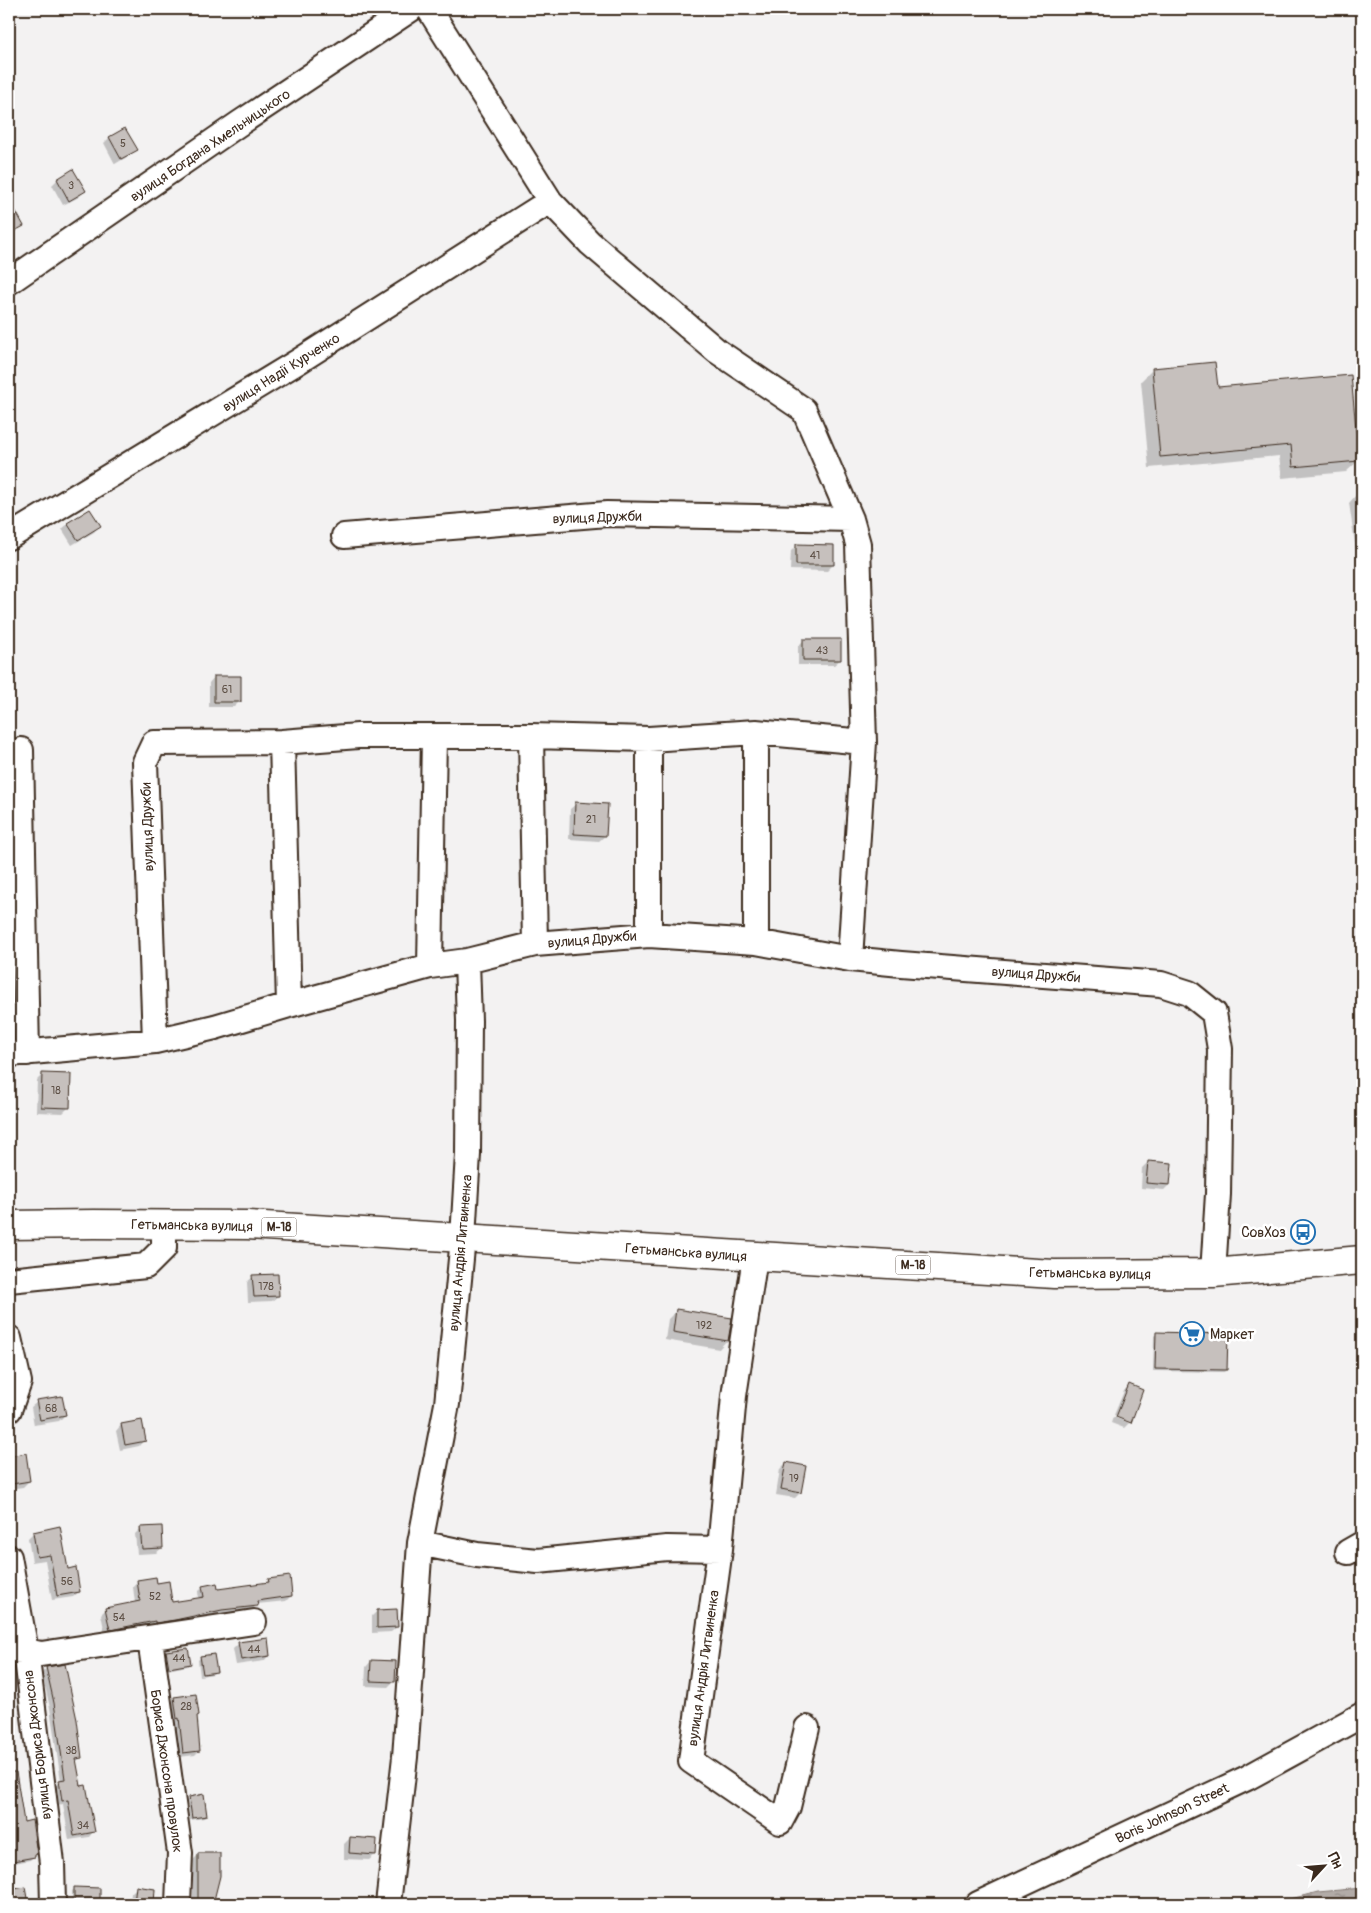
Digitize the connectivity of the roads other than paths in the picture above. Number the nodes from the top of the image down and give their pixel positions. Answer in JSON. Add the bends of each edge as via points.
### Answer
{"nodes":[{"id":1,"x":412,"y":9,"type":"edge"},
{"id":2,"x":429,"y":9,"type":"edge"},
{"id":3,"x":550,"y":201,"type":"junction"},
{"id":4,"x":9,"y":282,"type":"edge"},
{"id":5,"x":850,"y":519,"type":"junction"},
{"id":6,"x":344,"y":536,"type":"dead end"},
{"id":7,"x":9,"y":537,"type":"edge"},
{"id":8,"x":756,"y":732,"type":"junction"},
{"id":9,"x":434,"y":736,"type":"junction"},
{"id":10,"x":531,"y":736,"type":"junction"},
{"id":11,"x":649,"y":739,"type":"junction"},
{"id":12,"x":282,"y":742,"type":"junction"},
{"id":13,"x":864,"y":742,"type":"junction"},
{"id":14,"x":21,"y":750,"type":"dead end"},
{"id":15,"x":649,"y":935,"type":"junction"},
{"id":16,"x":756,"y":942,"type":"junction"},
{"id":17,"x":536,"y":944,"type":"junction"},
{"id":18,"x":850,"y":959,"type":"junction"},
{"id":19,"x":466,"y":961,"type":"junction"},
{"id":20,"x":430,"y":966,"type":"junction"},
{"id":21,"x":289,"y":1005,"type":"junction"},
{"id":22,"x":155,"y":1041,"type":"junction"},
{"id":23,"x":18,"y":1053,"type":"edge"},
{"id":24,"x":164,"y":1224,"type":"junction"},
{"id":25,"x":9,"y":1226,"type":"edge"},
{"id":26,"x":463,"y":1238,"type":"junction"},
{"id":27,"x":755,"y":1257,"type":"junction"},
{"id":28,"x":1362,"y":1260,"type":"edge"},
{"id":29,"x":1213,"y":1272,"type":"junction"},
{"id":30,"x":9,"y":1280,"type":"edge"},
{"id":31,"x":9,"y":1338,"type":"edge"},
{"id":32,"x":9,"y":1410,"type":"edge"},
{"id":33,"x":420,"y":1543,"type":"junction"},
{"id":34,"x":720,"y":1549,"type":"junction"},
{"id":35,"x":9,"y":1557,"type":"edge"},
{"id":36,"x":254,"y":1622,"type":"dead end"},
{"id":37,"x":150,"y":1639,"type":"junction"},
{"id":38,"x":17,"y":1650,"type":"edge"},
{"id":39,"x":1362,"y":1715,"type":"edge"},
{"id":40,"x":807,"y":1728,"type":"dead end"},
{"id":41,"x":53,"y":1904,"type":"edge"},
{"id":42,"x":178,"y":1904,"type":"edge"},
{"id":43,"x":388,"y":1904,"type":"edge"},
{"id":44,"x":978,"y":1904,"type":"edge"}],
"edges":[{"from":1,"to":4,"type":"street","name":"вулиця Богдана Хмельницького"},
{"from":2,"to":3,"type":"street"},
{"from":3,"to":5,"type":"street","via":[[590,243],[718,352],[804,410]]},
{"from":3,"to":7,"type":"street","name":"вулиця Надії Курченко","via":[[299,362]]},
{"from":5,"to":6,"type":"street","name":"вулиця Дружби","via":[[607,514]]},
{"from":5,"to":13,"type":"street","via":[[858,544]]},
{"from":8,"to":11,"type":"street","name":"вулиця Дружби"},
{"from":8,"to":13,"type":"street","name":"вулиця Дружби"},
{"from":8,"to":16,"type":"street"},
{"from":9,"to":10,"type":"street","name":"вулиця Дружби"},
{"from":9,"to":12,"type":"street","name":"вулиця Дружби","via":[[358,736]]},
{"from":9,"to":20,"type":"street"},
{"from":10,"to":11,"type":"street","name":"вулиця Дружби"},
{"from":10,"to":17,"type":"street","name":"вулиця Дружби"},
{"from":11,"to":15,"type":"street","name":"вулиця Дружби"},
{"from":12,"to":21,"type":"street"},
{"from":12,"to":22,"type":"street","name":"вулиця Дружби","via":[[154,743],[145,762]]},
{"from":13,"to":18,"type":"street"},
{"from":14,"to":23,"type":"street","name":"вулиця Дружби"},
{"from":15,"to":16,"type":"street","name":"вулиця Дружби"},
{"from":15,"to":17,"type":"street","name":"вулиця Дружби"},
{"from":16,"to":18,"type":"street","name":"вулиця Дружби"},
{"from":17,"to":19,"type":"street","name":"вулиця Дружби"},
{"from":18,"to":29,"type":"street","name":"вулиця Дружби","via":[[1161,984],[1189,993],[1214,1013],[1220,1049],[1218,1194]]},
{"from":19,"to":20,"type":"street","name":"вулиця Дружби"},
{"from":19,"to":26,"type":"street","name":"вулиця Андрія Литвиненка","via":[[468,1154]]},
{"from":20,"to":21,"type":"street","name":"вулиця Дружби"},
{"from":21,"to":22,"type":"street","name":"вулиця Дружби"},
{"from":22,"to":23,"type":"street","name":"вулиця Дружби"},
{"from":24,"to":25,"type":"highway","name":"Гетьманська вулиця","number":"М-18"},
{"from":24,"to":26,"type":"highway","name":"Гетьманська вулиця","number":"М-18","via":[[248,1225]]},
{"from":24,"to":30,"type":"street","via":[[164,1248],[146,1266]]},
{"from":26,"to":27,"type":"highway","name":"Гетьманська вулиця","number":"М-18"},
{"from":26,"to":33,"type":"street","name":"вулиця Андрія Литвиненка","via":[[446,1404]]},
{"from":27,"to":29,"type":"highway","name":"Гетьманська вулиця","number":"М-18","via":[[1054,1274]]},
{"from":27,"to":34,"type":"street","name":"вулиця Андрія Литвиненка","via":[[734,1396]]},
{"from":28,"to":29,"type":"highway","name":"Гетьманська вулиця","number":"М-18"},
{"from":31,"to":32,"type":"street","via":[[19,1382]]},
{"from":33,"to":34,"type":"street","via":[[477,1555],[538,1561],[668,1548]]},
{"from":33,"to":43,"type":"street","name":"вулиця Андрія Литвиненка","via":[[405,1757]]},
{"from":34,"to":40,"type":"street","name":"вулиця Андрія Литвиненка","via":[[691,1761],[780,1822],[788,1807]]},
{"from":35,"to":38,"type":"street","name":"вулиця Бориса Джонсона"},
{"from":36,"to":37,"type":"street"},
{"from":37,"to":38,"type":"street","via":[[41,1654]]},
{"from":37,"to":42,"type":"street","name":"Бориса Джонсона провулок","via":[[180,1853]]},
{"from":38,"to":41,"type":"street","name":"вулиця Бориса Джонсона","via":[[52,1863]]},
{"from":39,"to":44,"type":"street","name":"Boris Johnson Street","via":[[1247,1778]]}]}
